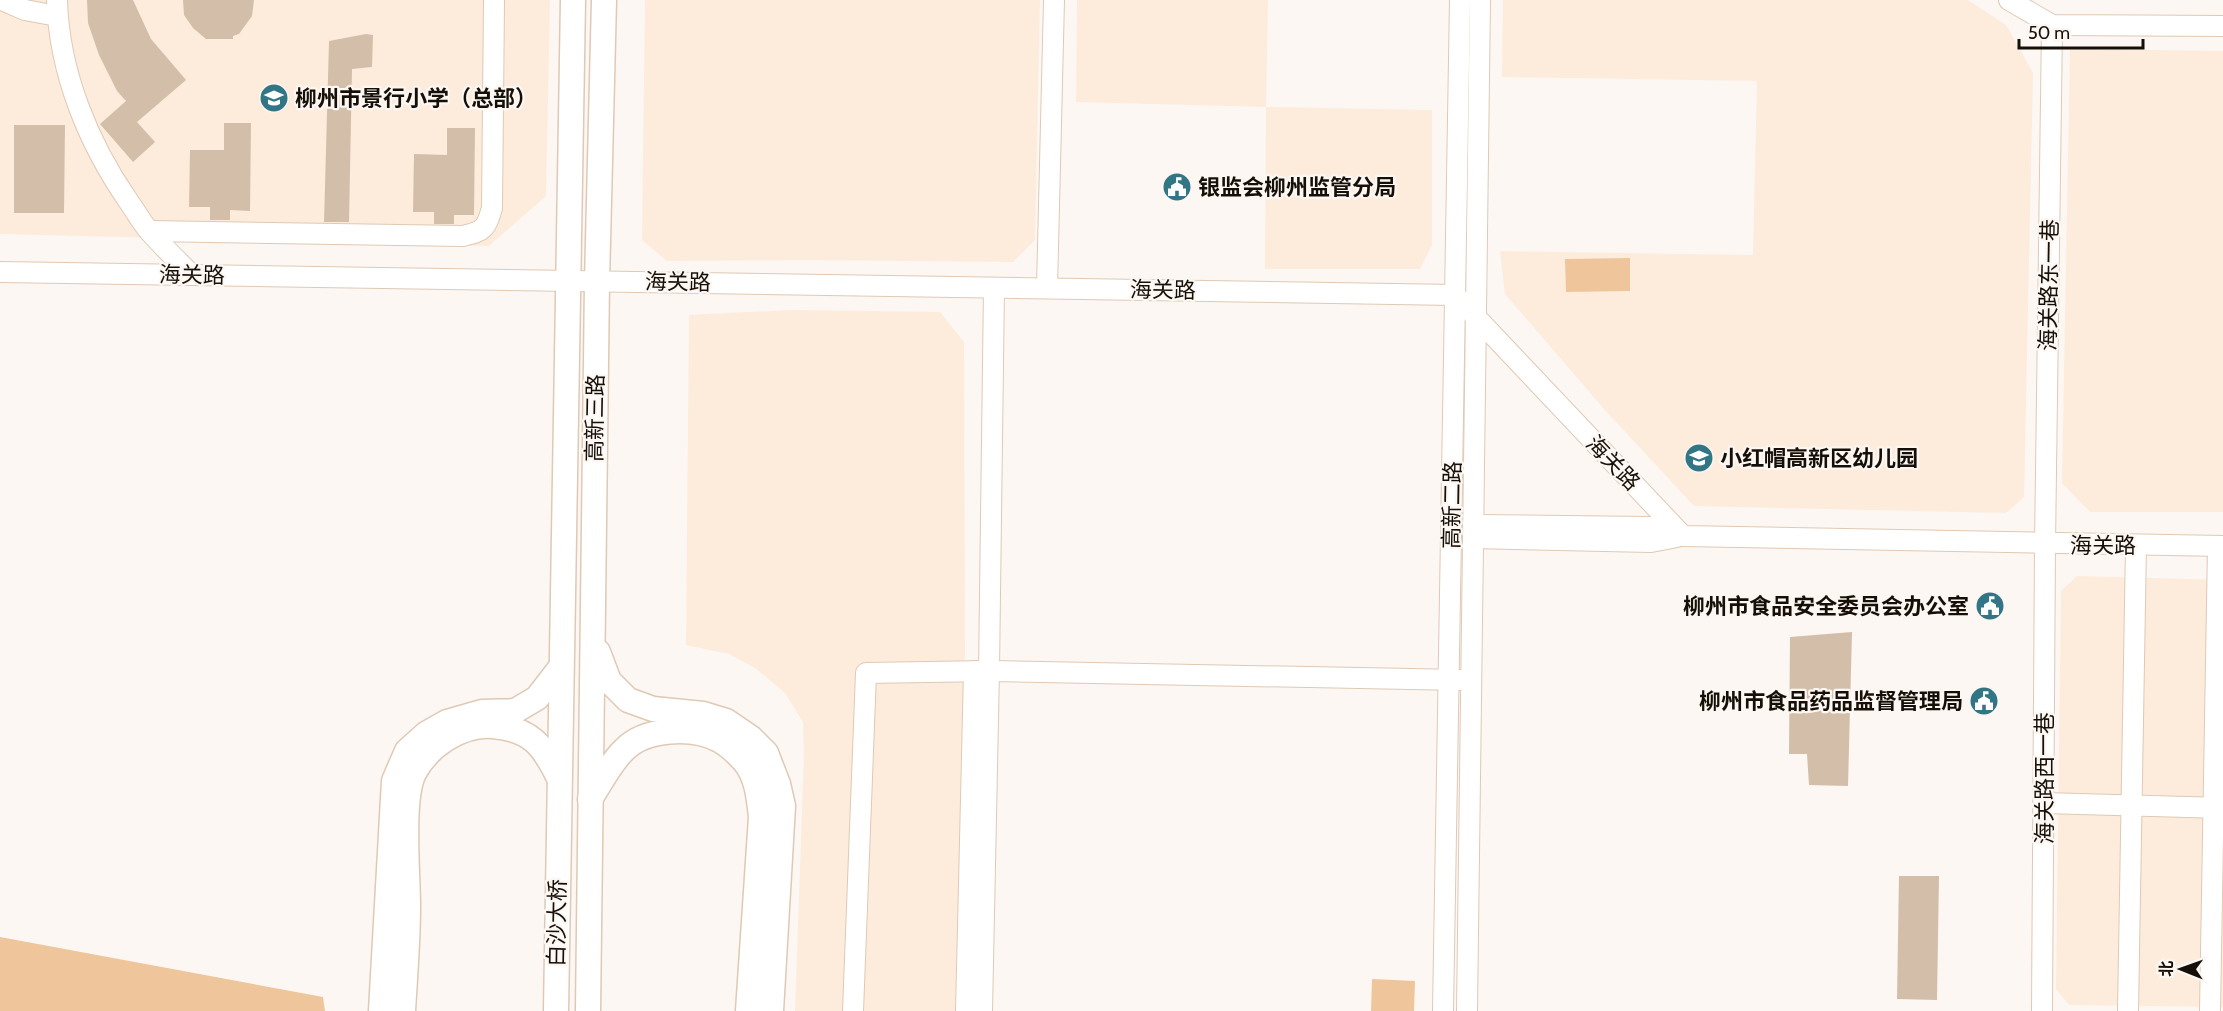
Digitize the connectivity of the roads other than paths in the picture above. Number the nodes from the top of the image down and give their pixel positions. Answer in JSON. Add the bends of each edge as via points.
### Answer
{"nodes":[{"id":1,"x":2,"y":0,"type":"edge"},
{"id":2,"x":494,"y":0,"type":"edge"},
{"id":3,"x":573,"y":0,"type":"edge"},
{"id":4,"x":604,"y":0,"type":"edge"},
{"id":5,"x":1054,"y":0,"type":"edge"},
{"id":6,"x":1460,"y":0,"type":"edge"},
{"id":7,"x":1480,"y":0,"type":"edge"},
{"id":8,"x":2009,"y":0,"type":"edge"},
{"id":9,"x":57,"y":8,"type":"edge"},
{"id":10,"x":2052,"y":25,"type":"junction"},
{"id":11,"x":2223,"y":26,"type":"edge"},
{"id":12,"x":148,"y":231,"type":"junction"},
{"id":13,"x":0,"y":272,"type":"edge"},
{"id":14,"x":192,"y":275,"type":"junction"},
{"id":15,"x":568,"y":280,"type":"junction"},
{"id":16,"x":597,"y":281,"type":"junction"},
{"id":17,"x":994,"y":288,"type":"junction"},
{"id":18,"x":1047,"y":288,"type":"junction"},
{"id":19,"x":1455,"y":295,"type":"junction"},
{"id":20,"x":1476,"y":320,"type":"junction"},
{"id":21,"x":1473,"y":531,"type":"junction"},
{"id":22,"x":1683,"y":536,"type":"junction"},
{"id":23,"x":2045,"y":545,"type":"junction"},
{"id":24,"x":2136,"y":545,"type":"junction"},
{"id":25,"x":2221,"y":546,"type":"edge"},
{"id":26,"x":592,"y":637,"type":"junction"},
{"id":27,"x":561,"y":667,"type":"junction"},
{"id":28,"x":982,"y":671,"type":"junction"},
{"id":29,"x":1449,"y":680,"type":"junction"},
{"id":30,"x":1471,"y":680,"type":"junction"},
{"id":31,"x":559,"y":779,"type":"junction"},
{"id":32,"x":590,"y":799,"type":"junction"},
{"id":33,"x":2044,"y":803,"type":"junction"},
{"id":34,"x":2132,"y":805,"type":"junction"},
{"id":35,"x":2218,"y":808,"type":"edge"},
{"id":36,"x":558,"y":834,"type":"joint"},
{"id":37,"x":589,"y":836,"type":"joint"},
{"id":38,"x":381,"y":1011,"type":"edge"},
{"id":39,"x":403,"y":1011,"type":"edge"},
{"id":40,"x":556,"y":1011,"type":"edge"},
{"id":41,"x":588,"y":1011,"type":"edge"},
{"id":42,"x":748,"y":1011,"type":"edge"},
{"id":43,"x":771,"y":1011,"type":"edge"},
{"id":44,"x":853,"y":1011,"type":"edge"},
{"id":45,"x":966,"y":1011,"type":"edge"},
{"id":46,"x":982,"y":1011,"type":"edge"},
{"id":47,"x":1443,"y":1011,"type":"edge"},
{"id":48,"x":1467,"y":1011,"type":"edge"},
{"id":49,"x":2042,"y":1011,"type":"edge"},
{"id":50,"x":2128,"y":1011,"type":"edge"},
{"id":51,"x":2210,"y":1011,"type":"edge"}],
"edges":[{"from":1,"to":9,"type":"street","via":[[25,10]]},
{"from":2,"to":12,"type":"street","via":[[492,208],[487,224],[479,232],[463,236]]},
{"from":3,"to":15,"type":"main road","name":"高新三路"},
{"from":4,"to":16,"type":"main road","name":"高新三路"},
{"from":5,"to":18,"type":"street"},
{"from":6,"to":19,"type":"street","name":"高新二路"},
{"from":7,"to":20,"type":"street","name":"高新二路"},
{"from":8,"to":10,"type":"street"},
{"from":9,"to":12,"type":"street","via":[[65,64],[92,141]]},
{"from":10,"to":11,"type":"street"},
{"from":10,"to":23,"type":"street","name":"海关路东一巷"},
{"from":12,"to":14,"type":"street"},
{"from":13,"to":14,"type":"street","name":"海关路"},
{"from":14,"to":15,"type":"street","name":"海关路"},
{"from":15,"to":16,"type":"street","name":"海关路"},
{"from":15,"to":27,"type":"main road","name":"高新三路"},
{"from":16,"to":17,"type":"street","name":"海关路"},
{"from":16,"to":26,"type":"main road","name":"高新三路"},
{"from":17,"to":18,"type":"street","name":"海关路"},
{"from":17,"to":28,"type":"street"},
{"from":18,"to":19,"type":"street","name":"海关路"},
{"from":19,"to":20,"type":"street","name":"海关路"},
{"from":19,"to":29,"type":"street","name":"高新二路"},
{"from":20,"to":21,"type":"street","name":"高新二路"},
{"from":20,"to":22,"type":"street","name":"海关路"},
{"from":21,"to":22,"type":"street","via":[[1649,527]]},
{"from":21,"to":30,"type":"street","name":"高新二路"},
{"from":22,"to":23,"type":"street","name":"海关路"},
{"from":23,"to":24,"type":"street","name":"海关路"},
{"from":23,"to":33,"type":"street","name":"海关路西一巷"},
{"from":24,"to":25,"type":"street","name":"海关路"},
{"from":24,"to":34,"type":"street"},
{"from":25,"to":35,"type":"street"},
{"from":26,"to":32,"type":"main road","name":"高新三路"},
{"from":26,"to":43,"type":"main road","via":[[609,681],[628,700],[653,709],[703,714],[726,721],[766,753],[783,806]]},
{"from":27,"to":31,"type":"main road","name":"高新三路"},
{"from":27,"to":38,"type":"main road","via":[[537,698],[515,711],[482,712],[447,722],[407,751],[394,781]]},
{"from":28,"to":29,"type":"street"},
{"from":28,"to":44,"type":"street","via":[[866,672]]},
{"from":28,"to":45,"type":"street"},
{"from":28,"to":46,"type":"street"},
{"from":29,"to":30,"type":"street"},
{"from":29,"to":47,"type":"street","name":"高新二路"},
{"from":30,"to":48,"type":"street","name":"高新二路"},
{"from":31,"to":36,"type":"main road","name":"高新三路"},
{"from":31,"to":39,"type":"main road","via":[[536,741],[521,731],[479,725],[447,738],[429,751],[413,775],[408,805]]},
{"from":32,"to":37,"type":"main road","name":"高新三路"},
{"from":32,"to":42,"type":"main road","via":[[624,749],[647,735],[670,731],[699,734],[720,740],[745,762],[758,789],[760,817]]},
{"from":33,"to":34,"type":"street"},
{"from":33,"to":49,"type":"street","name":"海关路西一巷"},
{"from":34,"to":35,"type":"street"},
{"from":34,"to":50,"type":"street"},
{"from":35,"to":51,"type":"street"},
{"from":36,"to":40,"type":"main road","name":"白沙大桥"},
{"from":37,"to":41,"type":"main road","name":"白沙大桥"}]}
